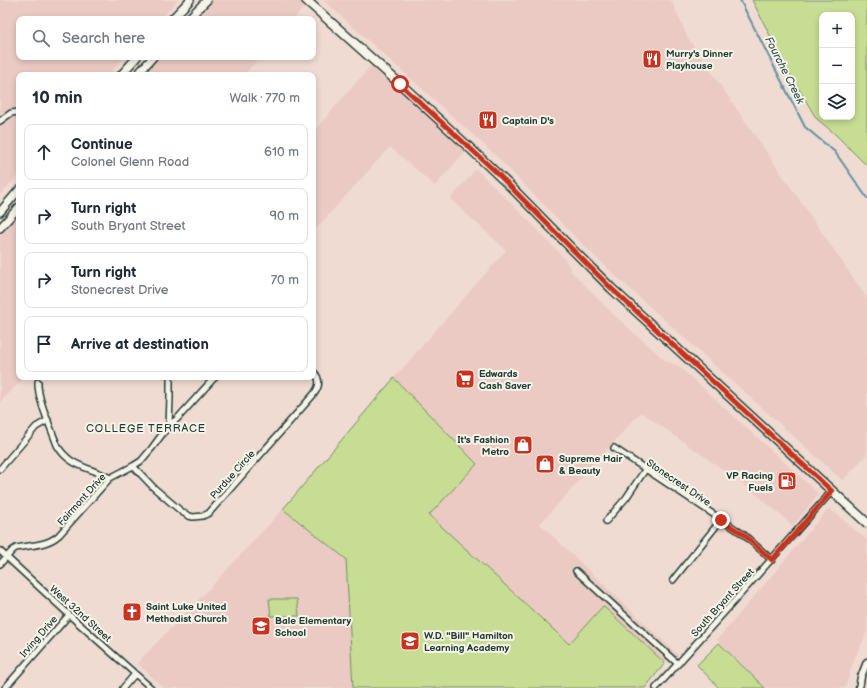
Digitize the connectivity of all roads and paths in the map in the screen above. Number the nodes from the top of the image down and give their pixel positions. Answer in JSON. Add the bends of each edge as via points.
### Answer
{"nodes":[{"id":1,"x":190,"y":0,"type":"edge"},
{"id":2,"x":207,"y":0,"type":"edge"},
{"id":3,"x":306,"y":0,"type":"edge"},
{"id":4,"x":175,"y":16,"type":"edge"},
{"id":5,"x":191,"y":16,"type":"edge"},
{"id":6,"x":134,"y":60,"type":"edge"},
{"id":7,"x":150,"y":60,"type":"edge"},
{"id":8,"x":124,"y":72,"type":"edge"},
{"id":9,"x":140,"y":72,"type":"edge"},
{"id":10,"x":16,"y":112,"type":"edge"},
{"id":11,"x":0,"y":121,"type":"edge"},
{"id":12,"x":16,"y":193,"type":"edge"},
{"id":13,"x":16,"y":210,"type":"edge"},
{"id":14,"x":0,"y":212,"type":"edge"},
{"id":15,"x":0,"y":228,"type":"edge"},
{"id":16,"x":316,"y":375,"type":"edge"},
{"id":17,"x":170,"y":380,"type":"edge"},
{"id":18,"x":212,"y":380,"type":"edge"},
{"id":19,"x":38,"y":382,"type":"dead end"},
{"id":20,"x":48,"y":420,"type":"junction"},
{"id":21,"x":169,"y":424,"type":"junction"},
{"id":22,"x":614,"y":448,"type":"dead end"},
{"id":23,"x":133,"y":466,"type":"junction"},
{"id":24,"x":0,"y":469,"type":"edge"},
{"id":25,"x":645,"y":470,"type":"junction"},
{"id":26,"x":110,"y":478,"type":"junction"},
{"id":27,"x":832,"y":491,"type":"junction"},
{"id":28,"x":721,"y":520,"type":"junction"},
{"id":29,"x":606,"y":521,"type":"dead end"},
{"id":30,"x":867,"y":523,"type":"edge"},
{"id":31,"x":0,"y":551,"type":"edge"},
{"id":32,"x":6,"y":557,"type":"junction"},
{"id":33,"x":772,"y":560,"type":"junction"},
{"id":34,"x":0,"y":564,"type":"edge"},
{"id":35,"x":576,"y":571,"type":"dead end"},
{"id":36,"x":673,"y":580,"type":"dead end"},
{"id":37,"x":69,"y":615,"type":"junction"},
{"id":38,"x":867,"y":662,"type":"edge"},
{"id":39,"x":678,"y":664,"type":"junction"},
{"id":40,"x":136,"y":674,"type":"junction"},
{"id":41,"x":5,"y":688,"type":"edge"},
{"id":42,"x":123,"y":688,"type":"edge"},
{"id":43,"x":151,"y":688,"type":"edge"},
{"id":44,"x":656,"y":688,"type":"edge"},
{"id":45,"x":859,"y":688,"type":"edge"}],
"edges":[{"from":1,"to":4,"type":"main road"},
{"from":2,"to":5,"type":"main road"},
{"from":3,"to":27,"type":"main road","via":[[512,187],[611,288]]},
{"from":6,"to":8,"type":"main road"},
{"from":7,"to":9,"type":"main road"},
{"from":10,"to":11,"type":"street","via":[[10,113]]},
{"from":12,"to":14,"type":"main road"},
{"from":13,"to":15,"type":"main road"},
{"from":16,"to":23,"type":"street","name":"Purdue Circle","via":[[318,389],[207,514],[198,518],[188,516],[154,488]]},
{"from":17,"to":21,"type":"street"},
{"from":18,"to":21,"type":"street","name":"Fairmont Drive","via":[[177,419]]},
{"from":19,"to":20,"type":"street","via":[[40,398]]},
{"from":20,"to":24,"type":"street","via":[[36,427]]},
{"from":20,"to":26,"type":"street","via":[[64,456]]},
{"from":21,"to":23,"type":"street","name":"Fairmont Drive","via":[[141,461]]},
{"from":22,"to":25,"type":"street","name":"Stonecrest Drive"},
{"from":23,"to":26,"type":"street","name":"Fairmont Drive"},
{"from":25,"to":28,"type":"street","name":"Stonecrest Drive"},
{"from":25,"to":29,"type":"street"},
{"from":26,"to":32,"type":"street","name":"Fairmont Drive","via":[[56,538],[42,544],[16,548]]},
{"from":27,"to":30,"type":"main road"},
{"from":27,"to":33,"type":"street","name":"South Bryant Street"},
{"from":28,"to":33,"type":"street","name":"Stonecrest Drive","via":[[743,534]]},
{"from":28,"to":36,"type":"street"},
{"from":31,"to":32,"type":"street","name":"West 32nd Street"},
{"from":32,"to":34,"type":"street","name":"Fairmont Drive"},
{"from":32,"to":37,"type":"street","name":"West 32nd Street"},
{"from":33,"to":39,"type":"street","name":"South Bryant Street"},
{"from":35,"to":39,"type":"street"},
{"from":37,"to":40,"type":"street","name":"West 32nd Street"},
{"from":37,"to":41,"type":"street","name":"Irving Drive"},
{"from":38,"to":45,"type":"street"},
{"from":39,"to":44,"type":"street","name":"South Bryant Street"},
{"from":40,"to":42,"type":"street"},
{"from":40,"to":43,"type":"street","name":"West 32nd Street"}]}
